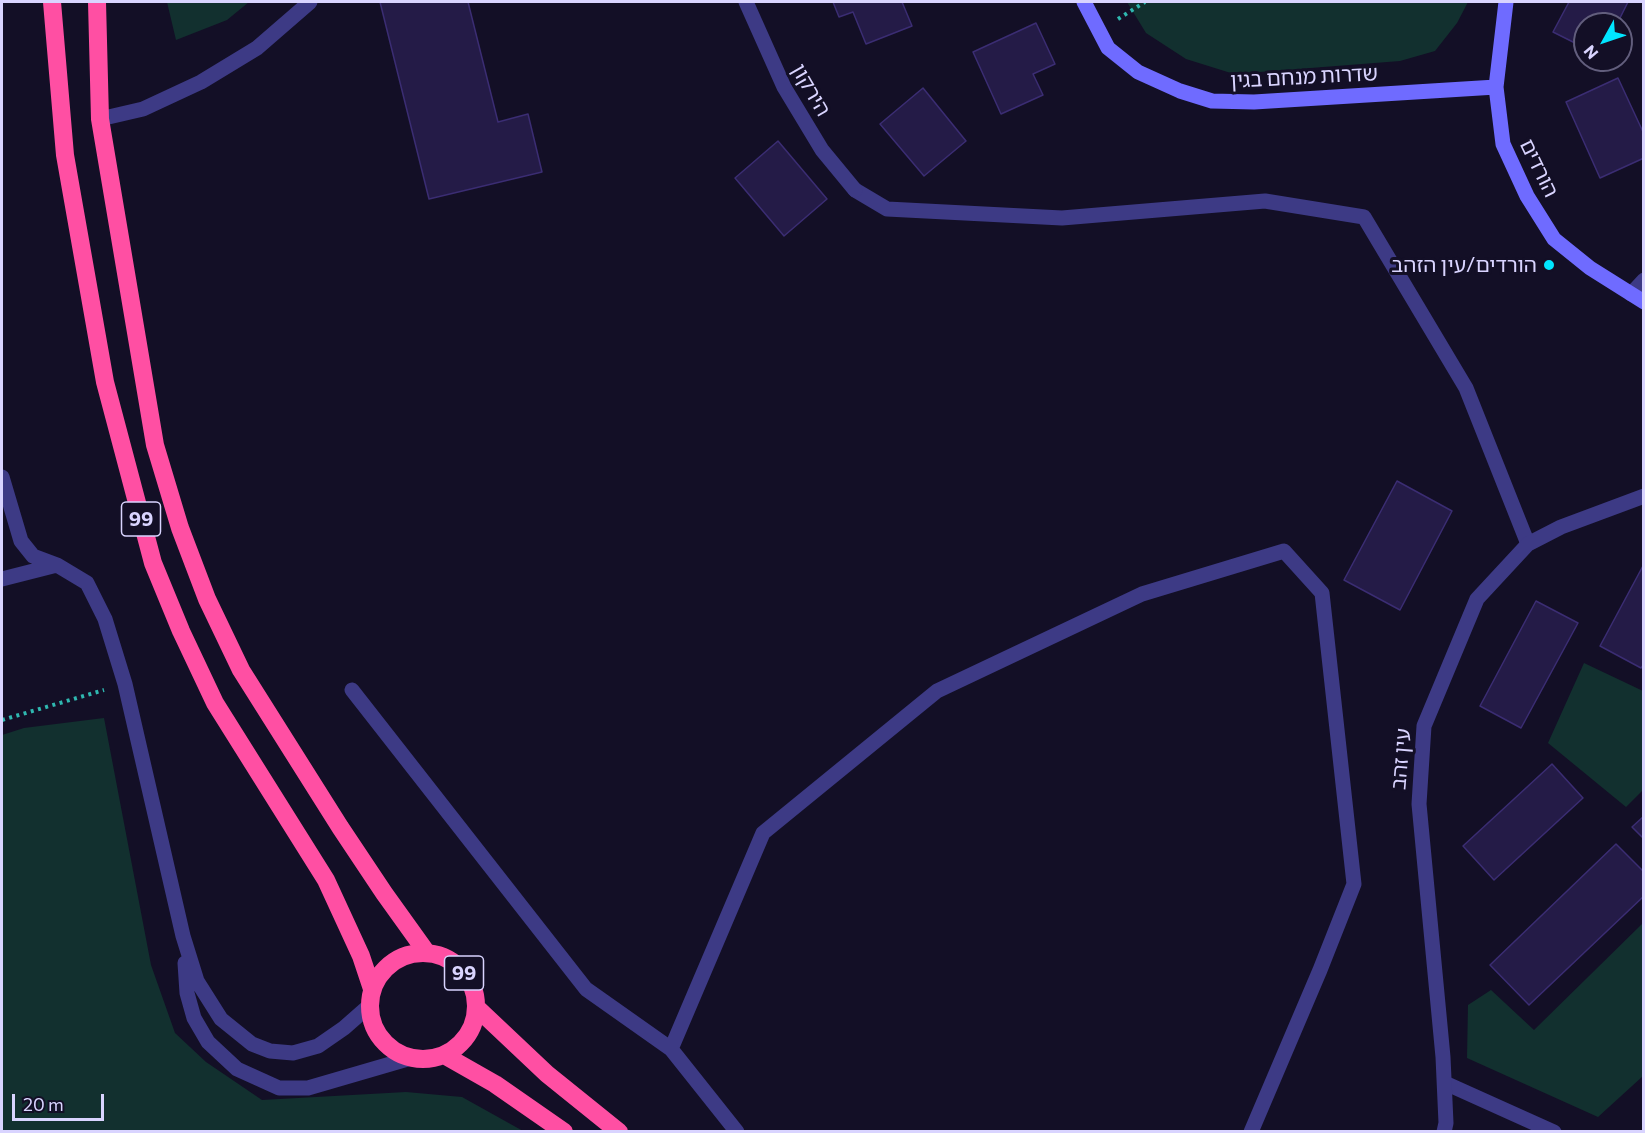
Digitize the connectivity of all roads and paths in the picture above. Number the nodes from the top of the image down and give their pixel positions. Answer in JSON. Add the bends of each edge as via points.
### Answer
{"nodes":[{"id":1,"x":52,"y":2,"type":"edge"},
{"id":2,"x":97,"y":2,"type":"edge"},
{"id":3,"x":310,"y":2,"type":"edge"},
{"id":4,"x":746,"y":2,"type":"edge"},
{"id":5,"x":1084,"y":2,"type":"edge"},
{"id":6,"x":1145,"y":2,"type":"edge"},
{"id":7,"x":1506,"y":2,"type":"edge"},
{"id":8,"x":1100,"y":32,"type":"junction"},
{"id":9,"x":1496,"y":87,"type":"junction"},
{"id":10,"x":100,"y":119,"type":"junction"},
{"id":11,"x":1644,"y":280,"type":"edge"},
{"id":12,"x":1637,"y":298,"type":"edge"},
{"id":13,"x":2,"y":477,"type":"edge"},
{"id":14,"x":1644,"y":496,"type":"edge"},
{"id":15,"x":1528,"y":544,"type":"junction"},
{"id":16,"x":57,"y":565,"type":"junction"},
{"id":17,"x":2,"y":579,"type":"edge"},
{"id":18,"x":125,"y":684,"type":"junction"},
{"id":19,"x":352,"y":690,"type":"dead end"},
{"id":20,"x":2,"y":720,"type":"edge"},
{"id":21,"x":183,"y":936,"type":"junction"},
{"id":22,"x":427,"y":953,"type":"junction"},
{"id":23,"x":371,"y":997,"type":"junction"},
{"id":24,"x":476,"y":1007,"type":"junction"},
{"id":25,"x":671,"y":1049,"type":"junction"},
{"id":26,"x":444,"y":1055,"type":"junction"},
{"id":27,"x":411,"y":1058,"type":"junction"},
{"id":28,"x":1445,"y":1083,"type":"junction"},
{"id":29,"x":564,"y":1131,"type":"edge"},
{"id":30,"x":619,"y":1131,"type":"edge"},
{"id":31,"x":737,"y":1131,"type":"edge"},
{"id":32,"x":1251,"y":1131,"type":"edge"},
{"id":33,"x":1444,"y":1131,"type":"edge"},
{"id":34,"x":1554,"y":1131,"type":"edge"}],
"edges":[{"from":1,"to":23,"type":"highway","number":"99","via":[[65,155],[105,382],[153,563],[215,703],[326,880],[361,956]]},
{"from":2,"to":10,"type":"highway","number":"99"},
{"from":3,"to":10,"type":"street","via":[[257,48],[201,82],[143,109]]},
{"from":4,"to":15,"type":"street","name":"הירקון","via":[[784,87],[822,150],[855,190],[887,209],[1062,218],[1265,201],[1364,217],[1467,388]]},
{"from":5,"to":8,"type":"street","name":"שדרות מנחם בגין"},
{"from":6,"to":8,"type":"path"},
{"from":7,"to":9,"type":"street","name":"הורדים"},
{"from":8,"to":9,"type":"street","name":"שדרות מנחם בגין","via":[[1108,48],[1138,72],[1212,101],[1254,102]]},
{"from":9,"to":12,"type":"street","name":"הורדים","via":[[1503,144],[1527,196],[1554,239]]},
{"from":10,"to":22,"type":"highway","number":"99","via":[[155,445],[207,600],[241,670],[276,728]]},
{"from":11,"to":12,"type":"street"},
{"from":13,"to":16,"type":"street","via":[[21,541],[33,556]]},
{"from":14,"to":15,"type":"street","name":"עין זהב","via":[[1561,527]]},
{"from":15,"to":28,"type":"street","name":"עין זהב","via":[[1477,598],[1424,726],[1419,804]]},
{"from":16,"to":17,"type":"street"},
{"from":16,"to":18,"type":"street","via":[[87,583],[105,619]]},
{"from":18,"to":20,"type":"path"},
{"from":18,"to":21,"type":"street"},
{"from":19,"to":25,"type":"street","via":[[586,988]]},
{"from":21,"to":23,"type":"street","via":[[197,981],[221,1019],[252,1044],[270,1051],[292,1053],[318,1046],[344,1028]]},
{"from":21,"to":27,"type":"street","via":[[187,993],[194,1018],[208,1042],[237,1069],[279,1088],[308,1088]]},
{"from":22,"to":23,"type":"highway","number":"99","via":[[410,954],[394,961],[381,973]]},
{"from":22,"to":24,"type":"highway","number":"99","via":[[457,965],[471,984]]},
{"from":23,"to":27,"type":"highway","number":"99","via":[[372,1024],[381,1040],[394,1052]]},
{"from":24,"to":26,"type":"highway","number":"99","via":[[467,1036]]},
{"from":24,"to":30,"type":"highway","number":"99","via":[[547,1074]]},
{"from":25,"to":31,"type":"street"},
{"from":25,"to":32,"type":"street","via":[[763,833],[937,691],[1142,594],[1284,551],[1322,593],[1354,884]]},
{"from":26,"to":27,"type":"highway"},
{"from":26,"to":29,"type":"highway"},
{"from":28,"to":33,"type":"street","name":"עין זהב"},
{"from":28,"to":34,"type":"street"}]}
